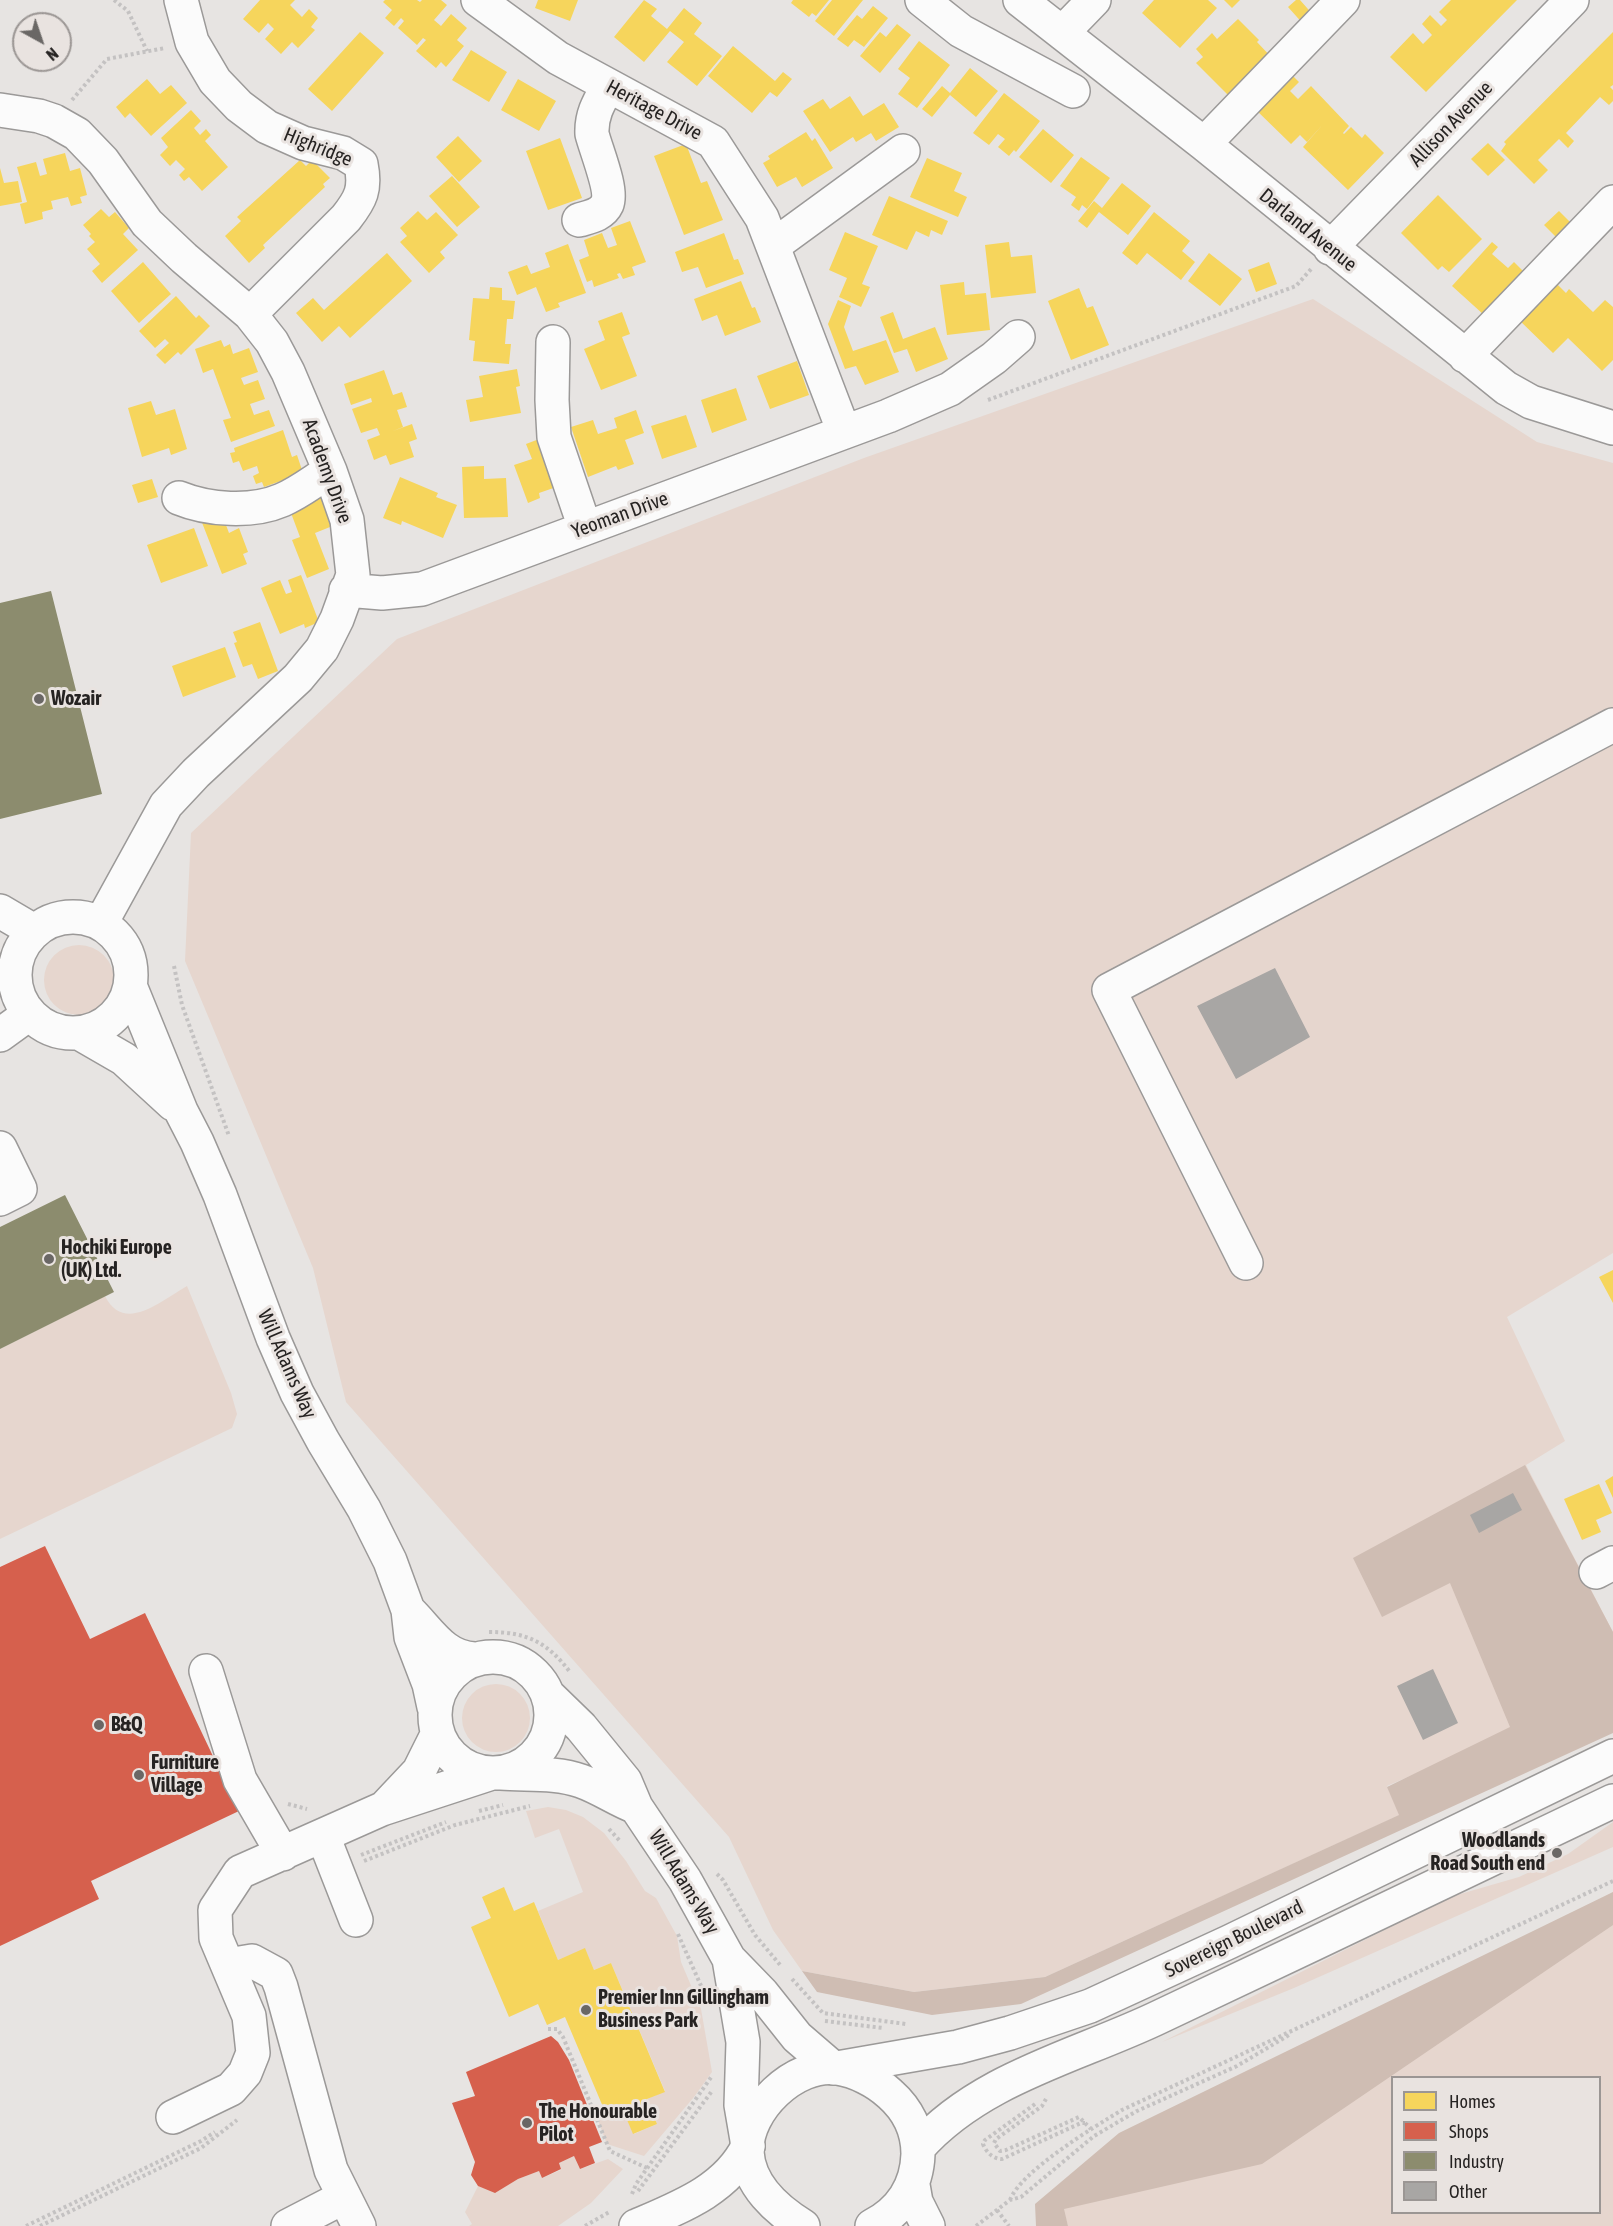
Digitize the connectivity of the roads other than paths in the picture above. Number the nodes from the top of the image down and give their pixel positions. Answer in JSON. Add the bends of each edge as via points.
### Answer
{"nodes":[{"id":1,"x":181,"y":0,"type":"edge"},
{"id":2,"x":478,"y":0,"type":"edge"},
{"id":3,"x":922,"y":0,"type":"edge"},
{"id":4,"x":1020,"y":0,"type":"edge"},
{"id":5,"x":1094,"y":0,"type":"edge"},
{"id":6,"x":1343,"y":0,"type":"edge"},
{"id":7,"x":1572,"y":0,"type":"edge"},
{"id":8,"x":1062,"y":33,"type":"junction"},
{"id":9,"x":608,"y":86,"type":"junction"},
{"id":10,"x":1073,"y":91,"type":"dead end"},
{"id":11,"x":0,"y":110,"type":"edge"},
{"id":12,"x":1204,"y":144,"type":"junction"},
{"id":13,"x":903,"y":151,"type":"dead end"},
{"id":14,"x":1613,"y":202,"type":"edge"},
{"id":15,"x":579,"y":220,"type":"dead end"},
{"id":16,"x":773,"y":246,"type":"junction"},
{"id":17,"x":1330,"y":248,"type":"junction"},
{"id":18,"x":250,"y":314,"type":"junction"},
{"id":19,"x":1018,"y":337,"type":"dead end"},
{"id":20,"x":553,"y":342,"type":"dead end"},
{"id":21,"x":1465,"y":356,"type":"junction"},
{"id":22,"x":1613,"y":428,"type":"edge"},
{"id":23,"x":844,"y":432,"type":"junction"},
{"id":24,"x":330,"y":471,"type":"junction"},
{"id":25,"x":179,"y":498,"type":"dead end"},
{"id":26,"x":585,"y":528,"type":"junction"},
{"id":27,"x":346,"y":590,"type":"junction"},
{"id":28,"x":1613,"y":725,"type":"edge"},
{"id":29,"x":0,"y":911,"type":"edge"},
{"id":30,"x":101,"y":923,"type":"junction"},
{"id":31,"x":34,"y":932,"type":"junction"},
{"id":32,"x":130,"y":988,"type":"junction"},
{"id":33,"x":29,"y":1014,"type":"junction"},
{"id":34,"x":79,"y":1034,"type":"junction"},
{"id":35,"x":0,"y":1035,"type":"edge"},
{"id":36,"x":181,"y":1111,"type":"junction"},
{"id":37,"x":0,"y":1148,"type":"edge"},
{"id":38,"x":0,"y":1199,"type":"edge"},
{"id":39,"x":1246,"y":1263,"type":"dead end"},
{"id":40,"x":408,"y":1610,"type":"junction"},
{"id":41,"x":480,"y":1646,"type":"junction"},
{"id":42,"x":206,"y":1671,"type":"dead end"},
{"id":43,"x":561,"y":1687,"type":"junction"},
{"id":44,"x":436,"y":1721,"type":"junction"},
{"id":45,"x":1613,"y":1756,"type":"edge"},
{"id":46,"x":501,"y":1783,"type":"junction"},
{"id":47,"x":1613,"y":1801,"type":"edge"},
{"id":48,"x":636,"y":1807,"type":"junction"},
{"id":49,"x":382,"y":1809,"type":"junction"},
{"id":50,"x":323,"y":1836,"type":"junction"},
{"id":51,"x":283,"y":1854,"type":"junction"},
{"id":52,"x":356,"y":1920,"type":"dead end"},
{"id":53,"x":729,"y":1959,"type":"junction"},
{"id":54,"x":228,"y":1965,"type":"junction"},
{"id":55,"x":835,"y":2068,"type":"junction"},
{"id":56,"x":173,"y":2117,"type":"dead end"},
{"id":57,"x":748,"y":2146,"type":"junction"},
{"id":58,"x":918,"y":2148,"type":"junction"},
{"id":59,"x":913,"y":2185,"type":"junction"},
{"id":60,"x":344,"y":2197,"type":"junction"},
{"id":61,"x":288,"y":2226,"type":"edge"},
{"id":62,"x":359,"y":2226,"type":"edge"},
{"id":63,"x":636,"y":2226,"type":"edge"},
{"id":64,"x":803,"y":2226,"type":"edge"},
{"id":65,"x":872,"y":2226,"type":"edge"},
{"id":66,"x":928,"y":2226,"type":"edge"}],
"edges":[{"from":1,"to":18,"type":"street","name":"Highridge","via":[[192,42],[215,81],[239,106],[267,127],[303,143],[343,153],[361,164],[365,182],[346,218]]},
{"from":2,"to":9,"type":"street","name":"Heritage Drive","via":[[558,58]]},
{"from":3,"to":10,"type":"street","via":[[961,31]]},
{"from":4,"to":8,"type":"street","name":"Darland Avenue"},
{"from":5,"to":8,"type":"street"},
{"from":6,"to":12,"type":"street"},
{"from":7,"to":17,"type":"street","name":"Allison Avenue"},
{"from":8,"to":12,"type":"street","name":"Darland Avenue"},
{"from":9,"to":15,"type":"street","via":[[591,124],[609,193],[607,205],[598,214]]},
{"from":9,"to":16,"type":"street","name":"Heritage Drive","via":[[713,142],[762,218]]},
{"from":11,"to":18,"type":"street","name":"Academy Drive","via":[[39,116],[77,134],[103,161],[147,224]]},
{"from":12,"to":17,"type":"street","name":"Darland Avenue"},
{"from":13,"to":16,"type":"street"},
{"from":14,"to":21,"type":"street"},
{"from":16,"to":23,"type":"street","name":"Heritage Drive"},
{"from":17,"to":21,"type":"street","name":"Darland Avenue"},
{"from":18,"to":24,"type":"street","name":"Academy Drive","via":[[272,342],[288,372]]},
{"from":19,"to":23,"type":"street","name":"Yeoman Drive","via":[[950,389]]},
{"from":20,"to":26,"type":"street","via":[[554,436]]},
{"from":21,"to":22,"type":"street","name":"Darland Avenue","via":[[1531,402]]},
{"from":23,"to":26,"type":"street","name":"Yeoman Drive"},
{"from":24,"to":25,"type":"street","via":[[284,499],[262,505],[231,508]]},
{"from":24,"to":27,"type":"street","name":"Academy Drive","via":[[347,520],[353,575]]},
{"from":26,"to":27,"type":"street","name":"Yeoman Drive","via":[[422,588],[382,593]]},
{"from":27,"to":30,"type":"street","name":"Academy Drive","via":[[322,649],[298,678],[166,804]]},
{"from":28,"to":39,"type":"street","via":[[1109,990]]},
{"from":29,"to":31,"type":"street"},
{"from":30,"to":31,"type":"street","via":[[67,917]]},
{"from":30,"to":32,"type":"street","via":[[127,951],[132,969]]},
{"from":31,"to":33,"type":"street","via":[[16,963],[15,981]]},
{"from":32,"to":34,"type":"street","via":[[124,1005],[112,1019]]},
{"from":32,"to":36,"type":"street","name":"Will Adams Way"},
{"from":33,"to":34,"type":"street","via":[[44,1026]]},
{"from":33,"to":35,"type":"street"},
{"from":34,"to":36,"type":"street","name":"Will Adams Way","via":[[124,1059]]},
{"from":36,"to":40,"type":"street","name":"Will Adams Way","via":[[220,1195],[297,1393],[373,1526]]},
{"from":37,"to":38,"type":"street","via":[[20,1189]]},
{"from":40,"to":41,"type":"street","name":"Will Adams Way","via":[[444,1648],[462,1658]]},
{"from":40,"to":44,"type":"street","name":"Will Adams Way","via":[[411,1636],[429,1684]]},
{"from":41,"to":43,"type":"street"},
{"from":41,"to":44,"type":"street","via":[[440,1688]]},
{"from":42,"to":51,"type":"street","via":[[240,1780]]},
{"from":43,"to":46,"type":"street","via":[[550,1704],[550,1725],[543,1745]]},
{"from":43,"to":48,"type":"street","name":"Will Adams Way","via":[[581,1727],[625,1780]]},
{"from":44,"to":46,"type":"street","via":[[449,1755]]},
{"from":44,"to":49,"type":"street","via":[[419,1771]]},
{"from":45,"to":55,"type":"street","name":"Sovereign Boulevard","via":[[1090,2006],[958,2048]]},
{"from":46,"to":48,"type":"street","via":[[555,1776],[578,1780]]},
{"from":46,"to":49,"type":"street"},
{"from":47,"to":58,"type":"street","name":"Sovereign Boulevard","via":[[1110,2040],[1008,2082],[942,2123]]},
{"from":48,"to":53,"type":"street","name":"Will Adams Way","via":[[685,1880]]},
{"from":49,"to":50,"type":"street"},
{"from":50,"to":51,"type":"street"},
{"from":50,"to":52,"type":"street","via":[[341,1865]]},
{"from":51,"to":54,"type":"street","via":[[240,1872],[215,1910],[216,1938]]},
{"from":53,"to":55,"type":"street","name":"Will Adams Way","via":[[797,2037]]},
{"from":53,"to":57,"type":"street","name":"Will Adams Way","via":[[743,2042],[741,2105]]},
{"from":54,"to":56,"type":"street","via":[[249,2016],[253,2043],[250,2061],[231,2089]]},
{"from":54,"to":60,"type":"street","via":[[252,1961],[276,1974],[332,2170]]},
{"from":55,"to":57,"type":"street","name":"Sovereign Boulevard","via":[[799,2076],[780,2087],[760,2111]]},
{"from":55,"to":58,"type":"street","via":[[868,2078],[892,2095],[910,2119]]},
{"from":57,"to":63,"type":"street","via":[[736,2167],[711,2188]]},
{"from":57,"to":64,"type":"street","name":"Will Adams Way","via":[[750,2165],[760,2187],[775,2205]]},
{"from":58,"to":59,"type":"street"},
{"from":59,"to":65,"type":"street","via":[[894,2210]]},
{"from":59,"to":66,"type":"street","via":[[916,2202]]},
{"from":60,"to":61,"type":"street"},
{"from":60,"to":62,"type":"street"}]}
